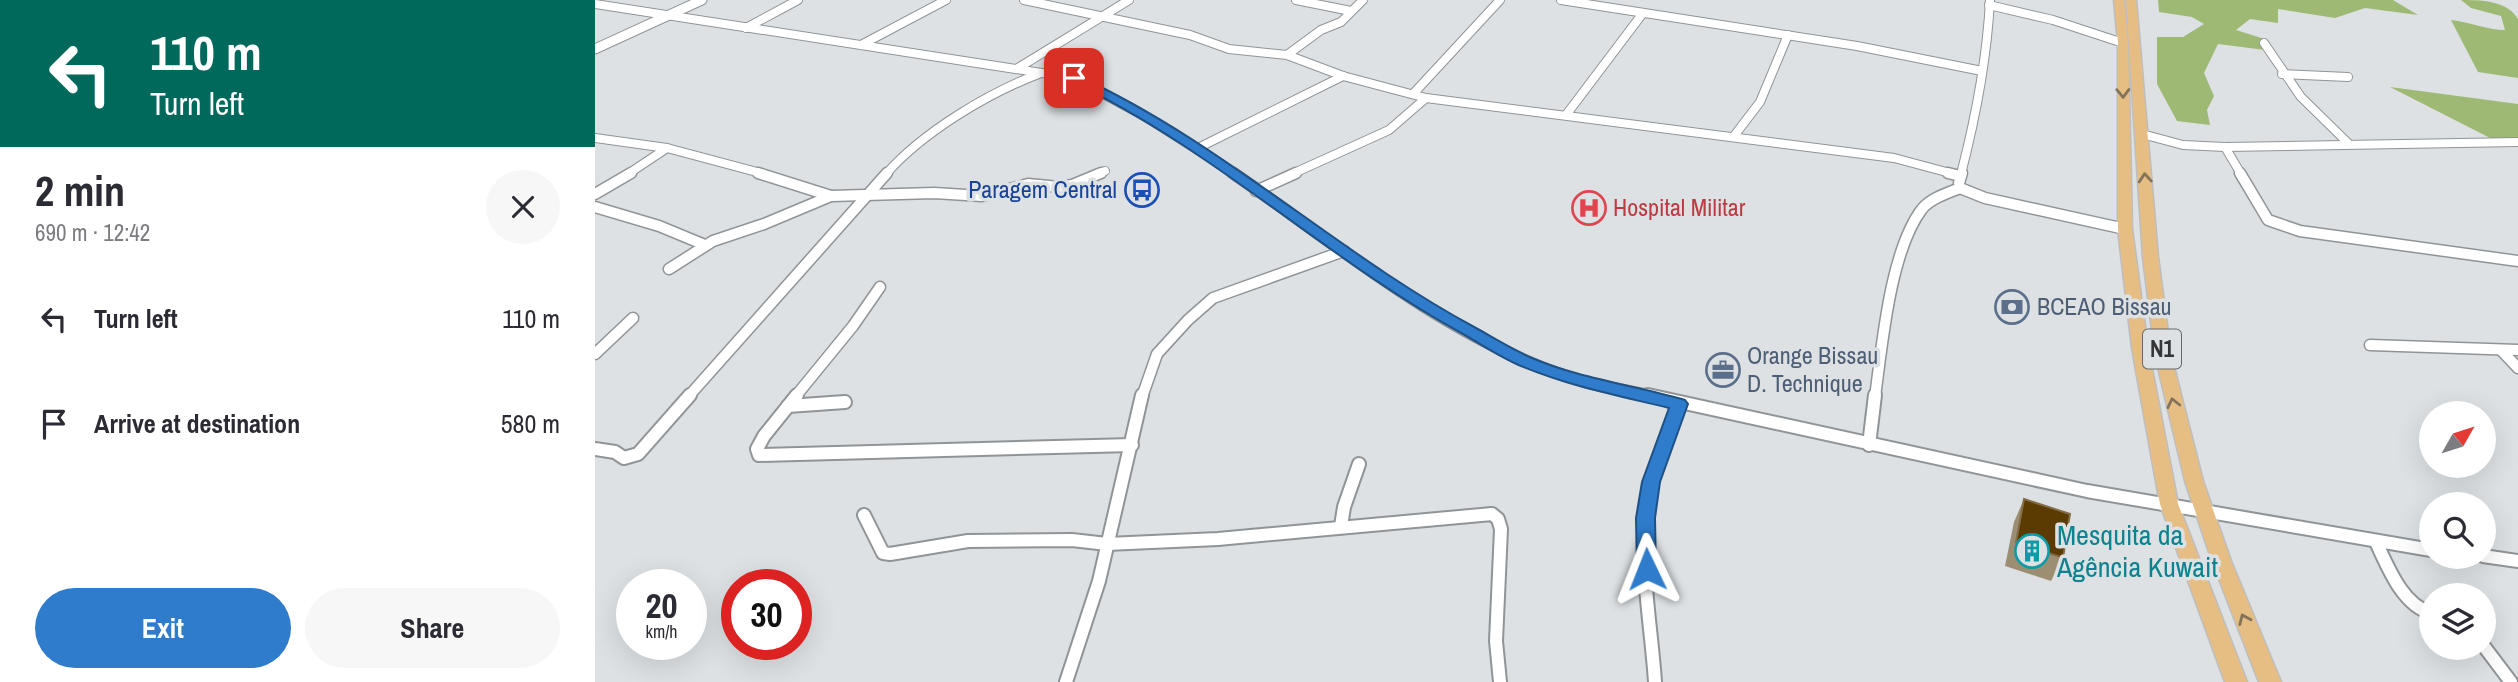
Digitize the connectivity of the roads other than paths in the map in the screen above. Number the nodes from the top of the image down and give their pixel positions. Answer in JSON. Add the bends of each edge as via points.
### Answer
{"nodes":[{"id":1,"x":702,"y":0,"type":"edge"},
{"id":2,"x":798,"y":0,"type":"edge"},
{"id":3,"x":946,"y":0,"type":"edge"},
{"id":4,"x":1028,"y":0,"type":"edge"},
{"id":5,"x":1129,"y":0,"type":"edge"},
{"id":6,"x":1296,"y":0,"type":"edge"},
{"id":7,"x":1363,"y":0,"type":"edge"},
{"id":8,"x":1500,"y":0,"type":"edge"},
{"id":9,"x":1560,"y":0,"type":"edge"},
{"id":10,"x":2119,"y":0,"type":"edge"},
{"id":11,"x":2131,"y":0,"type":"edge"},
{"id":12,"x":1989,"y":2,"type":"edge"},
{"id":13,"x":595,"y":4,"type":"edge"},
{"id":14,"x":1351,"y":11,"type":"junction"},
{"id":15,"x":1643,"y":13,"type":"junction"},
{"id":16,"x":668,"y":16,"type":"junction"},
{"id":17,"x":1105,"y":16,"type":"junction"},
{"id":18,"x":746,"y":28,"type":"junction"},
{"id":19,"x":1788,"y":35,"type":"junction"},
{"id":20,"x":2123,"y":43,"type":"junction"},
{"id":21,"x":2264,"y":43,"type":"dead end"},
{"id":22,"x":861,"y":45,"type":"junction"},
{"id":23,"x":595,"y":49,"type":"edge"},
{"id":24,"x":1287,"y":55,"type":"junction"},
{"id":25,"x":1018,"y":68,"type":"junction"},
{"id":26,"x":1982,"y":71,"type":"junction"},
{"id":27,"x":1044,"y":72,"type":"junction"},
{"id":28,"x":2282,"y":74,"type":"junction"},
{"id":29,"x":1343,"y":76,"type":"junction"},
{"id":30,"x":2348,"y":77,"type":"dead end"},
{"id":31,"x":1413,"y":94,"type":"junction"},
{"id":32,"x":1426,"y":98,"type":"junction"},
{"id":33,"x":1566,"y":115,"type":"junction"},
{"id":34,"x":2142,"y":134,"type":"junction"},
{"id":35,"x":1734,"y":136,"type":"junction"},
{"id":36,"x":595,"y":138,"type":"edge"},
{"id":37,"x":2518,"y":142,"type":"edge"},
{"id":38,"x":2348,"y":143,"type":"junction"},
{"id":39,"x":2225,"y":147,"type":"junction"},
{"id":40,"x":667,"y":148,"type":"junction"},
{"id":41,"x":1198,"y":148,"type":"junction"},
{"id":42,"x":1105,"y":171,"type":"dead end"},
{"id":43,"x":1960,"y":176,"type":"junction"},
{"id":44,"x":1960,"y":188,"type":"junction"},
{"id":45,"x":1256,"y":191,"type":"junction"},
{"id":46,"x":595,"y":194,"type":"edge"},
{"id":47,"x":867,"y":194,"type":"junction"},
{"id":48,"x":831,"y":196,"type":"junction"},
{"id":49,"x":595,"y":207,"type":"edge"},
{"id":50,"x":2125,"y":229,"type":"junction"},
{"id":51,"x":705,"y":245,"type":"junction"},
{"id":52,"x":1344,"y":251,"type":"junction"},
{"id":53,"x":2518,"y":261,"type":"edge"},
{"id":54,"x":669,"y":269,"type":"dead end"},
{"id":55,"x":880,"y":287,"type":"dead end"},
{"id":56,"x":633,"y":318,"type":"dead end"},
{"id":57,"x":2370,"y":345,"type":"dead end"},
{"id":58,"x":2501,"y":350,"type":"junction"},
{"id":59,"x":2518,"y":350,"type":"edge"},
{"id":60,"x":595,"y":354,"type":"edge"},
{"id":61,"x":2518,"y":368,"type":"edge"},
{"id":62,"x":845,"y":402,"type":"dead end"},
{"id":63,"x":1679,"y":404,"type":"junction"},
{"id":64,"x":788,"y":406,"type":"junction"},
{"id":65,"x":1869,"y":445,"type":"junction"},
{"id":66,"x":1132,"y":446,"type":"junction"},
{"id":67,"x":595,"y":449,"type":"edge"},
{"id":68,"x":1359,"y":464,"type":"dead end"},
{"id":69,"x":2169,"y":504,"type":"junction"},
{"id":70,"x":2202,"y":511,"type":"junction"},
{"id":71,"x":864,"y":515,"type":"dead end"},
{"id":72,"x":1341,"y":526,"type":"junction"},
{"id":73,"x":2376,"y":542,"type":"junction"},
{"id":74,"x":1108,"y":544,"type":"junction"},
{"id":75,"x":2419,"y":548,"type":"edge"},
{"id":76,"x":2496,"y":558,"type":"edge"},
{"id":77,"x":2518,"y":561,"type":"edge"},
{"id":78,"x":2419,"y":609,"type":"edge"},
{"id":79,"x":2494,"y":660,"type":"edge"},
{"id":80,"x":1066,"y":682,"type":"edge"},
{"id":81,"x":1500,"y":682,"type":"edge"},
{"id":82,"x":1655,"y":682,"type":"edge"},
{"id":83,"x":2236,"y":682,"type":"edge"},
{"id":84,"x":2270,"y":682,"type":"edge"},
{"id":85,"x":2511,"y":682,"type":"edge"}],
"edges":[{"from":1,"to":16,"type":"street"},
{"from":2,"to":18,"type":"street"},
{"from":3,"to":22,"type":"street"},
{"from":4,"to":17,"type":"street"},
{"from":5,"to":17,"type":"street"},
{"from":6,"to":14,"type":"street"},
{"from":7,"to":14,"type":"street"},
{"from":8,"to":31,"type":"street"},
{"from":9,"to":15,"type":"street"},
{"from":10,"to":20,"type":"main road","number":"N1"},
{"from":11,"to":34,"type":"main road","number":"N1"},
{"from":12,"to":20,"type":"street"},
{"from":12,"to":26,"type":"street","via":[[1988,47]]},
{"from":13,"to":16,"type":"street"},
{"from":14,"to":24,"type":"street"},
{"from":15,"to":19,"type":"street"},
{"from":15,"to":33,"type":"street"},
{"from":16,"to":18,"type":"street"},
{"from":16,"to":23,"type":"street"},
{"from":17,"to":24,"type":"street","via":[[1229,49]]},
{"from":17,"to":25,"type":"street"},
{"from":18,"to":22,"type":"street"},
{"from":19,"to":26,"type":"street"},
{"from":19,"to":35,"type":"street","via":[[1747,124]]},
{"from":20,"to":50,"type":"main road","number":"N1","one_way":true},
{"from":21,"to":28,"type":"street"},
{"from":22,"to":25,"type":"street"},
{"from":24,"to":29,"type":"street"},
{"from":25,"to":27,"type":"street"},
{"from":26,"to":43,"type":"street","via":[[1979,104]]},
{"from":27,"to":41,"type":"street","via":[[1074,78],[1121,100]]},
{"from":27,"to":47,"type":"street","via":[[1016,81],[932,135],[897,162]]},
{"from":28,"to":30,"type":"street"},
{"from":28,"to":38,"type":"street","via":[[2313,112]]},
{"from":29,"to":31,"type":"street"},
{"from":29,"to":41,"type":"street"},
{"from":31,"to":32,"type":"street"},
{"from":32,"to":33,"type":"street"},
{"from":32,"to":45,"type":"street","via":[[1389,130]]},
{"from":33,"to":35,"type":"street"},
{"from":34,"to":39,"type":"street","via":[[2183,145]]},
{"from":70,"to":34,"type":"main road","number":"N1","one_way":true,"via":[[2162,352]]},
{"from":35,"to":43,"type":"street","via":[[1894,158]]},
{"from":36,"to":40,"type":"street"},
{"from":37,"to":38,"type":"street"},
{"from":38,"to":39,"type":"street"},
{"from":39,"to":53,"type":"street","via":[[2263,214],[2275,224]]},
{"from":40,"to":46,"type":"street"},
{"from":40,"to":48,"type":"street"},
{"from":41,"to":45,"type":"street"},
{"from":42,"to":47,"type":"street","via":[[1072,185],[1028,184],[982,196]]},
{"from":43,"to":44,"type":"street"},
{"from":44,"to":50,"type":"street","via":[[1985,198]]},
{"from":44,"to":65,"type":"street","via":[[1923,208],[1906,242],[1886,310]]},
{"from":45,"to":52,"type":"street"},
{"from":47,"to":48,"type":"street"},
{"from":47,"to":67,"type":"street","via":[[643,450],[624,458]]},
{"from":48,"to":51,"type":"street"},
{"from":49,"to":51,"type":"street"},
{"from":50,"to":69,"type":"main road","number":"N1","via":[[2140,348]]},
{"from":51,"to":54,"type":"street"},
{"from":52,"to":63,"type":"street","via":[[1417,303],[1525,362],[1573,379]]},
{"from":52,"to":66,"type":"street","via":[[1225,292],[1204,305],[1157,354],[1143,391]]},
{"from":55,"to":64,"type":"street"},
{"from":56,"to":60,"type":"street"},
{"from":57,"to":58,"type":"street"},
{"from":58,"to":59,"type":"street"},
{"from":58,"to":61,"type":"street"},
{"from":62,"to":64,"type":"street"},
{"from":63,"to":65,"type":"street"},
{"from":63,"to":82,"type":"street","via":[[1651,482],[1646,518]]},
{"from":64,"to":66,"type":"street","via":[[764,436],[759,455]]},
{"from":65,"to":69,"type":"street"},
{"from":66,"to":74,"type":"street"},
{"from":68,"to":72,"type":"street"},
{"from":69,"to":70,"type":"street"},
{"from":69,"to":83,"type":"main road","number":"N1"},
{"from":70,"to":73,"type":"street"},
{"from":84,"to":70,"type":"main road","number":"N1","one_way":true},
{"from":71,"to":74,"type":"street","via":[[883,554],[968,541]]},
{"from":72,"to":74,"type":"street"},
{"from":72,"to":81,"type":"street","via":[[1492,514],[1501,529],[1496,641]]},
{"from":73,"to":75,"type":"street"},
{"from":73,"to":78,"type":"street"},
{"from":74,"to":80,"type":"street"},
{"from":76,"to":77,"type":"street"},
{"from":79,"to":85,"type":"street"}]}
